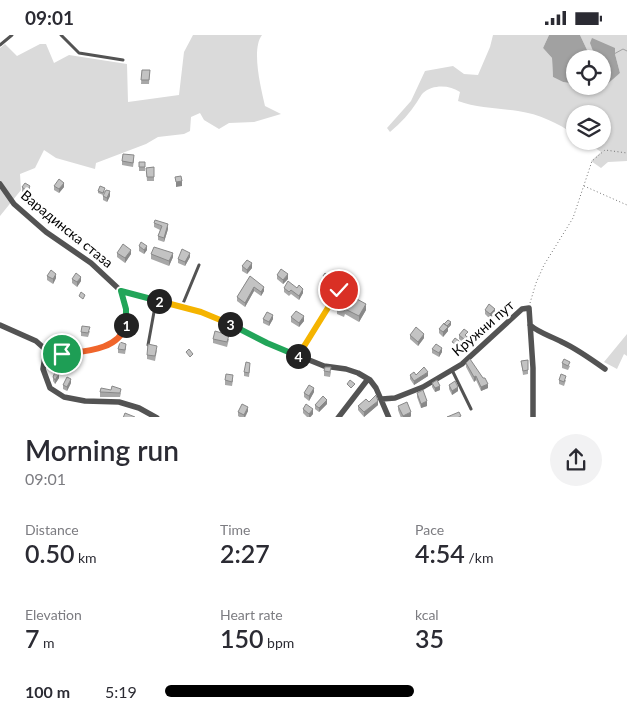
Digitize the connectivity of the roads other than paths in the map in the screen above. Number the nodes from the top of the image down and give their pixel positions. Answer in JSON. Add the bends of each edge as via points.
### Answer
{"nodes":[{"id":1,"x":12,"y":35,"type":"edge"},
{"id":2,"x":61,"y":35,"type":"edge"},
{"id":3,"x":0,"y":45,"type":"edge"},
{"id":4,"x":123,"y":60,"type":"dead end"},
{"id":5,"x":0,"y":184,"type":"edge"},
{"id":6,"x":199,"y":265,"type":"dead end"},
{"id":7,"x":339,"y":290,"type":"edge"},
{"id":8,"x":121,"y":291,"type":"junction"},
{"id":9,"x":156,"y":300,"type":"junction"},
{"id":10,"x":182,"y":307,"type":"junction"},
{"id":11,"x":0,"y":325,"type":"edge"},
{"id":12,"x":530,"y":325,"type":"junction"},
{"id":13,"x":148,"y":345,"type":"edge"},
{"id":14,"x":46,"y":350,"type":"junction"},
{"id":15,"x":299,"y":356,"type":"junction"},
{"id":16,"x":605,"y":369,"type":"dead end"},
{"id":17,"x":452,"y":370,"type":"junction"},
{"id":18,"x":368,"y":379,"type":"junction"},
{"id":19,"x":382,"y":399,"type":"junction"},
{"id":20,"x":471,"y":409,"type":"dead end"},
{"id":21,"x":157,"y":417,"type":"edge"},
{"id":22,"x":338,"y":417,"type":"edge"},
{"id":23,"x":389,"y":417,"type":"edge"},
{"id":24,"x":533,"y":417,"type":"edge"}],
"edges":[{"from":1,"to":3,"type":"lane"},
{"from":2,"to":4,"type":"lane","via":[[78,53]]},
{"from":5,"to":8,"type":"street","name":"Варадинска стаза","via":[[14,204],[46,232],[91,263]]},
{"from":6,"to":10,"type":"lane"},
{"from":7,"to":15,"type":"lane"},
{"from":8,"to":9,"type":"street"},
{"from":8,"to":14,"type":"street","via":[[126,309],[125,328],[112,343],[62,354]]},
{"from":9,"to":10,"type":"street"},
{"from":9,"to":13,"type":"lane"},
{"from":10,"to":15,"type":"street","via":[[225,321]]},
{"from":11,"to":14,"type":"street","via":[[36,341]]},
{"from":12,"to":16,"type":"street"},
{"from":12,"to":17,"type":"street","name":"Кружни пут","via":[[529,308],[522,309]]},
{"from":12,"to":24,"type":"street","name":"Кружни пут"},
{"from":14,"to":21,"type":"street","via":[[43,369],[50,388],[64,397],[119,402]]},
{"from":15,"to":18,"type":"street","via":[[324,366],[346,369]]},
{"from":17,"to":19,"type":"street","name":"Кружни пут","via":[[395,399]]},
{"from":17,"to":20,"type":"lane"},
{"from":18,"to":19,"type":"street"},
{"from":18,"to":22,"type":"street"},
{"from":19,"to":23,"type":"street"}]}
